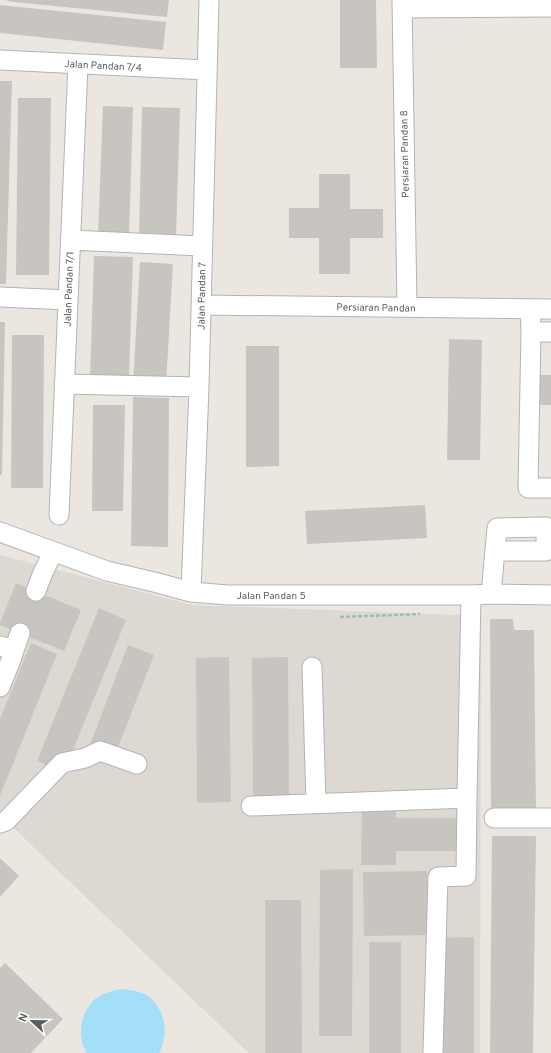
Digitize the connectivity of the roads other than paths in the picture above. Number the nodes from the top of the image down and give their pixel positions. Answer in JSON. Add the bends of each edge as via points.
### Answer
{"nodes":[{"id":1,"x":209,"y":0,"type":"edge"},
{"id":2,"x":402,"y":4,"type":"edge"},
{"id":3,"x":551,"y":7,"type":"edge"},
{"id":4,"x":0,"y":60,"type":"edge"},
{"id":5,"x":78,"y":64,"type":"junction"},
{"id":6,"x":207,"y":70,"type":"junction"},
{"id":7,"x":70,"y":240,"type":"junction"},
{"id":8,"x":202,"y":246,"type":"junction"},
{"id":9,"x":0,"y":297,"type":"edge"},
{"id":10,"x":68,"y":300,"type":"junction"},
{"id":11,"x":201,"y":305,"type":"junction"},
{"id":12,"x":407,"y":307,"type":"junction"},
{"id":13,"x":530,"y":308,"type":"junction"},
{"id":14,"x":551,"y":309,"type":"edge"},
{"id":15,"x":531,"y":332,"type":"junction"},
{"id":16,"x":551,"y":332,"type":"edge"},
{"id":17,"x":64,"y":384,"type":"junction"},
{"id":18,"x":199,"y":387,"type":"junction"},
{"id":19,"x":551,"y":488,"type":"edge"},
{"id":20,"x":59,"y":514,"type":"dead end"},
{"id":21,"x":0,"y":532,"type":"edge"},
{"id":22,"x":495,"y":551,"type":"dead end"},
{"id":23,"x":53,"y":552,"type":"junction"},
{"id":24,"x":36,"y":591,"type":"tunnel mouth"},
{"id":25,"x":191,"y":592,"type":"junction"},
{"id":26,"x":491,"y":594,"type":"junction"},
{"id":27,"x":471,"y":595,"type":"junction"},
{"id":28,"x":551,"y":595,"type":"edge"},
{"id":29,"x":11,"y":643,"type":"tunnel mouth"},
{"id":30,"x":312,"y":667,"type":"dead end"},
{"id":31,"x":0,"y":687,"type":"edge"},
{"id":32,"x":137,"y":764,"type":"dead end"},
{"id":33,"x":467,"y":798,"type":"junction"},
{"id":34,"x":316,"y":803,"type":"junction"},
{"id":35,"x":251,"y":806,"type":"dead end"},
{"id":36,"x":494,"y":818,"type":"dead end"},
{"id":37,"x":551,"y":818,"type":"edge"},
{"id":38,"x":0,"y":823,"type":"edge"},
{"id":39,"x":433,"y":1053,"type":"edge"}],
"edges":[{"from":1,"to":6,"type":"street","name":"Jalan Pandan 7"},
{"from":2,"to":3,"type":"street"},
{"from":2,"to":12,"type":"street","name":"Persiaran Pandan 8"},
{"from":4,"to":5,"type":"street","name":"Jalan Pandan 7/4"},
{"from":5,"to":6,"type":"street","name":"Jalan Pandan 7/4"},
{"from":5,"to":7,"type":"street","name":"Jalan Pandan 7/1"},
{"from":6,"to":8,"type":"street","name":"Jalan Pandan 7"},
{"from":7,"to":8,"type":"street"},
{"from":7,"to":10,"type":"street","name":"Jalan Pandan 7/1"},
{"from":8,"to":11,"type":"street","name":"Jalan Pandan 7"},
{"from":9,"to":10,"type":"street"},
{"from":10,"to":17,"type":"street","name":"Jalan Pandan 7/1"},
{"from":11,"to":12,"type":"street","name":"Persiaran Pandan"},
{"from":11,"to":18,"type":"street","name":"Jalan Pandan 7"},
{"from":12,"to":13,"type":"street","name":"Persiaran Pandan"},
{"from":13,"to":14,"type":"street","name":"Persiaran Pandan"},
{"from":13,"to":15,"type":"street"},
{"from":15,"to":16,"type":"street"},
{"from":15,"to":19,"type":"street","via":[[528,488]]},
{"from":17,"to":18,"type":"street"},
{"from":17,"to":20,"type":"street","name":"Jalan Pandan 7/1"},
{"from":18,"to":25,"type":"street","name":"Jalan Pandan 7"},
{"from":21,"to":23,"type":"street","name":"Jalan Pandan 5"},
{"from":22,"to":26,"type":"street"},
{"from":23,"to":24,"type":"street"},
{"from":23,"to":25,"type":"street","name":"Jalan Pandan 5","via":[[108,571]]},
{"from":25,"to":27,"type":"street","name":"Jalan Pandan 5","via":[[228,595]]},
{"from":26,"to":27,"type":"street","name":"Jalan Pandan 5"},
{"from":26,"to":28,"type":"street","name":"Jalan Pandan 5"},
{"from":27,"to":33,"type":"street"},
{"from":29,"to":31,"type":"street","via":[[11,660]]},
{"from":30,"to":34,"type":"street"},
{"from":32,"to":38,"type":"street","via":[[100,751],[85,758],[62,763],[6,821]]},
{"from":33,"to":34,"type":"street"},
{"from":33,"to":39,"type":"street","via":[[466,876],[438,877]]},
{"from":34,"to":35,"type":"street"},
{"from":36,"to":37,"type":"street"}]}
